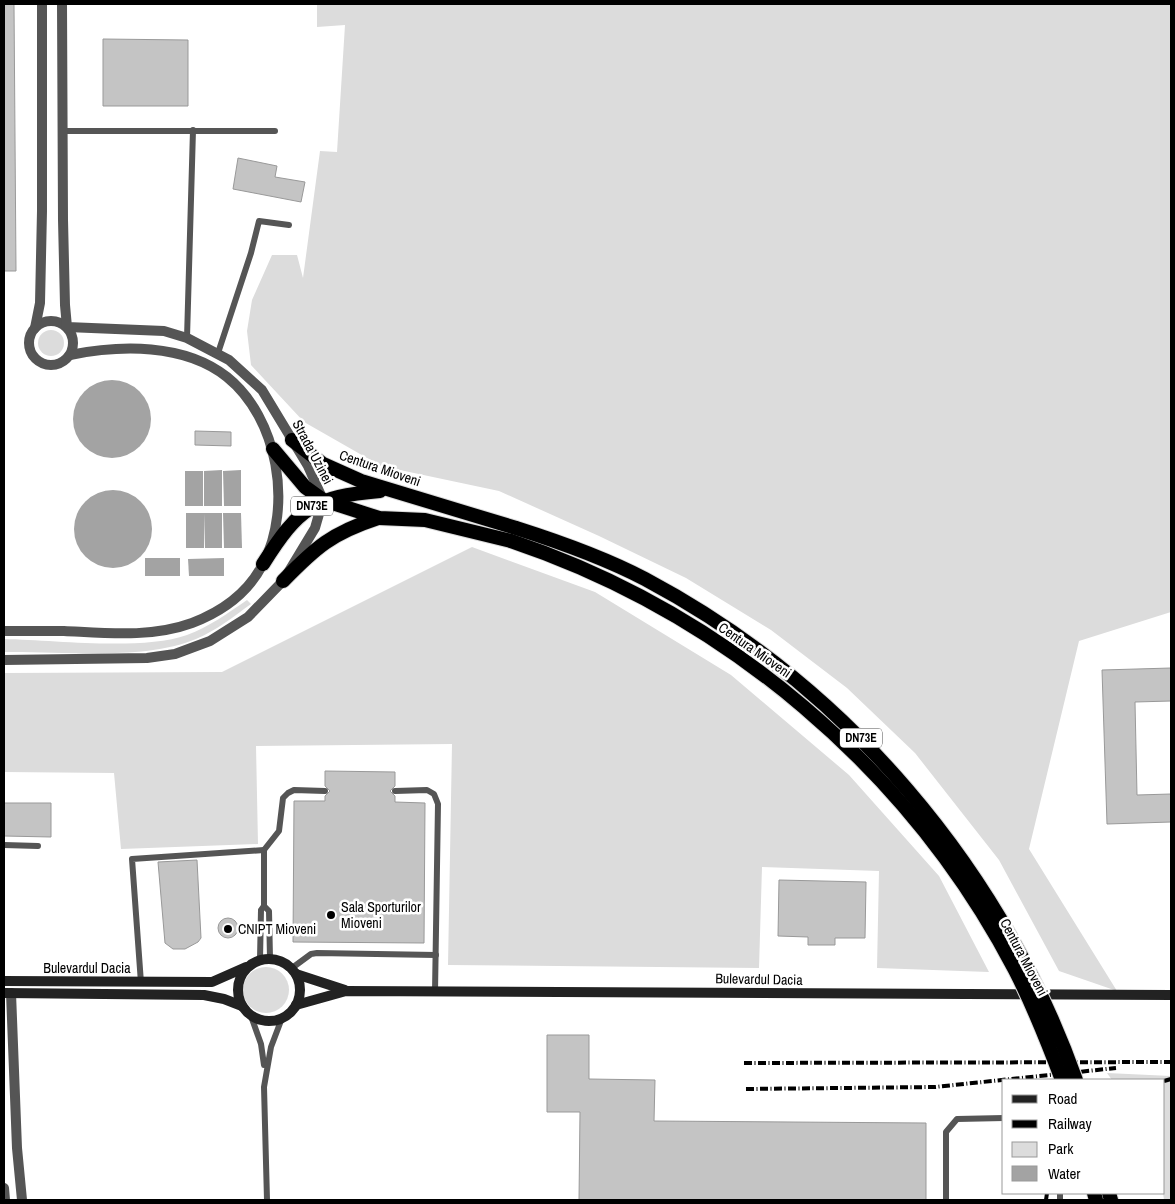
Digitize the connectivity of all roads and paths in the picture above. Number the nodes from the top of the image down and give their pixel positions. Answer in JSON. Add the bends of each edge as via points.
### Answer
{"nodes":[{"id":1,"x":42,"y":4,"type":"edge"},
{"id":2,"x":62,"y":4,"type":"edge"},
{"id":3,"x":193,"y":130,"type":"junction"},
{"id":4,"x":62,"y":131,"type":"junction"},
{"id":5,"x":275,"y":131,"type":"dead end"},
{"id":6,"x":289,"y":225,"type":"dead end"},
{"id":7,"x":68,"y":327,"type":"junction"},
{"id":8,"x":35,"y":328,"type":"junction"},
{"id":9,"x":187,"y":338,"type":"junction"},
{"id":10,"x":218,"y":353,"type":"junction"},
{"id":11,"x":70,"y":355,"type":"junction"},
{"id":12,"x":292,"y":440,"type":"junction"},
{"id":13,"x":273,"y":449,"type":"junction"},
{"id":14,"x":386,"y":490,"type":"junction"},
{"id":15,"x":323,"y":500,"type":"junction"},
{"id":16,"x":379,"y":518,"type":"junction"},
{"id":17,"x":264,"y":564,"type":"junction"},
{"id":18,"x":283,"y":581,"type":"junction"},
{"id":19,"x":4,"y":631,"type":"edge"},
{"id":20,"x":4,"y":660,"type":"edge"},
{"id":21,"x":325,"y":791,"type":"dead end"},
{"id":22,"x":395,"y":791,"type":"dead end"},
{"id":23,"x":4,"y":845,"type":"edge"},
{"id":24,"x":38,"y":846,"type":"dead end"},
{"id":25,"x":264,"y":850,"type":"junction"},
{"id":26,"x":264,"y":906,"type":"junction"},
{"id":27,"x":436,"y":955,"type":"junction"},
{"id":28,"x":265,"y":959,"type":"junction"},
{"id":29,"x":246,"y":967,"type":"junction"},
{"id":30,"x":294,"y":971,"type":"junction"},
{"id":31,"x":4,"y":981,"type":"edge"},
{"id":32,"x":141,"y":983,"type":"junction"},
{"id":33,"x":346,"y":991,"type":"junction"},
{"id":34,"x":435,"y":992,"type":"junction"},
{"id":35,"x":7,"y":993,"type":"edge"},
{"id":36,"x":1171,"y":995,"type":"edge"},
{"id":37,"x":296,"y":1005,"type":"junction"},
{"id":38,"x":242,"y":1006,"type":"junction"},
{"id":39,"x":251,"y":1016,"type":"junction"},
{"id":40,"x":282,"y":1018,"type":"junction"},
{"id":41,"x":265,"y":1076,"type":"junction"},
{"id":42,"x":1062,"y":1079,"type":"edge"},
{"id":43,"x":1076,"y":1079,"type":"edge"},
{"id":44,"x":1002,"y":1118,"type":"edge"},
{"id":45,"x":4,"y":1188,"type":"edge"},
{"id":46,"x":5,"y":1200,"type":"edge"},
{"id":47,"x":22,"y":1200,"type":"edge"},
{"id":48,"x":267,"y":1200,"type":"edge"},
{"id":49,"x":946,"y":1200,"type":"edge"}],
"edges":[{"from":1,"to":8,"type":"street","via":[[40,303]]},
{"from":2,"to":4,"type":"street"},
{"from":3,"to":4,"type":"lane"},
{"from":3,"to":5,"type":"lane"},
{"from":3,"to":9,"type":"lane"},
{"from":4,"to":7,"type":"street","via":[[64,296]]},
{"from":6,"to":10,"type":"lane","via":[[259,221]]},
{"from":7,"to":8,"type":"street","via":[[47,321]]},
{"from":7,"to":9,"type":"street","name":"Strada Uzinei","via":[[164,331]]},
{"from":7,"to":11,"type":"street","via":[[74,341]]},
{"from":8,"to":11,"type":"street","via":[[29,341],[38,360],[58,364]]},
{"from":9,"to":10,"type":"street","name":"Strada Uzinei"},
{"from":10,"to":12,"type":"street","name":"Strada Uzinei","via":[[240,368],[262,390]]},
{"from":11,"to":13,"type":"street","via":[[105,349],[150,350],[174,353],[201,362],[226,377],[244,395]]},
{"from":12,"to":14,"type":"highway","name":"Centura Mioveni","number":"DN73E","via":[[323,464]]},
{"from":12,"to":15,"type":"street","name":"Strada Uzinei"},
{"from":13,"to":15,"type":"highway","name":"Centura Mioveni","number":"DN73E","via":[[305,486]]},
{"from":13,"to":17,"type":"street","via":[[277,509]]},
{"from":14,"to":15,"type":"highway","number":"DN73E"},
{"from":14,"to":43,"type":"highway","name":"Centura Mioveni","number":"DN73E","bridge":true,"via":[[516,528],[644,579],[682,600],[786,672],[853,730],[943,832],[974,876],[1022,956],[1050,1012]]},
{"from":15,"to":16,"type":"highway","name":"Centura Mioveni","number":"DN73E"},
{"from":15,"to":17,"type":"highway","number":"DN73E","via":[[288,528]]},
{"from":15,"to":18,"type":"street","name":"Strada Uzinei","via":[[315,528]]},
{"from":16,"to":18,"type":"highway","number":"DN73E","via":[[330,538]]},
{"from":16,"to":42,"type":"highway","name":"Centura Mioveni","number":"DN73E","bridge":true,"via":[[425,520],[511,541],[580,568],[683,620],[788,693],[854,753],[927,835],[979,909],[1015,971]]},
{"from":17,"to":19,"type":"street","via":[[248,586],[226,607],[178,628],[112,634]]},
{"from":18,"to":20,"type":"street","name":"Strada Uzinei","via":[[259,608],[237,626],[189,650],[146,658]]},
{"from":21,"to":25,"type":"lane","via":[[294,790],[288,793],[284,798],[279,831]]},
{"from":22,"to":27,"type":"lane","via":[[427,790],[434,794],[438,804]]},
{"from":23,"to":24,"type":"lane"},
{"from":25,"to":26,"type":"lane"},
{"from":25,"to":32,"type":"lane","via":[[132,858]]},
{"from":26,"to":28,"type":"lane","via":[[261,910]]},
{"from":26,"to":28,"type":"lane","via":[[268,911]]},
{"from":27,"to":30,"type":"lane","via":[[317,953],[311,954]]},
{"from":27,"to":34,"type":"lane"},
{"from":28,"to":29,"type":"main road"},
{"from":28,"to":30,"type":"main road","via":[[278,959]]},
{"from":29,"to":32,"type":"main road","name":"Bulevardul Dacia","via":[[212,982]]},
{"from":29,"to":38,"type":"main road","via":[[237,986]]},
{"from":30,"to":33,"type":"main road"},
{"from":30,"to":37,"type":"main road","via":[[300,984]]},
{"from":31,"to":32,"type":"main road","name":"Bulevardul Dacia"},
{"from":33,"to":34,"type":"main road","name":"Bulevardul Dacia"},
{"from":33,"to":37,"type":"main road"},
{"from":34,"to":36,"type":"main road","name":"Bulevardul Dacia"},
{"from":35,"to":38,"type":"main road","via":[[204,995]]},
{"from":35,"to":47,"type":"street"},
{"from":37,"to":40,"type":"main road"},
{"from":38,"to":39,"type":"main road"},
{"from":39,"to":40,"type":"main road","via":[[272,1021]]},
{"from":39,"to":41,"type":"lane","via":[[261,1044]]},
{"from":40,"to":41,"type":"lane"},
{"from":41,"to":48,"type":"lane"},
{"from":44,"to":49,"type":"lane","via":[[957,1119],[946,1132]]},
{"from":45,"to":46,"type":"street"}]}
